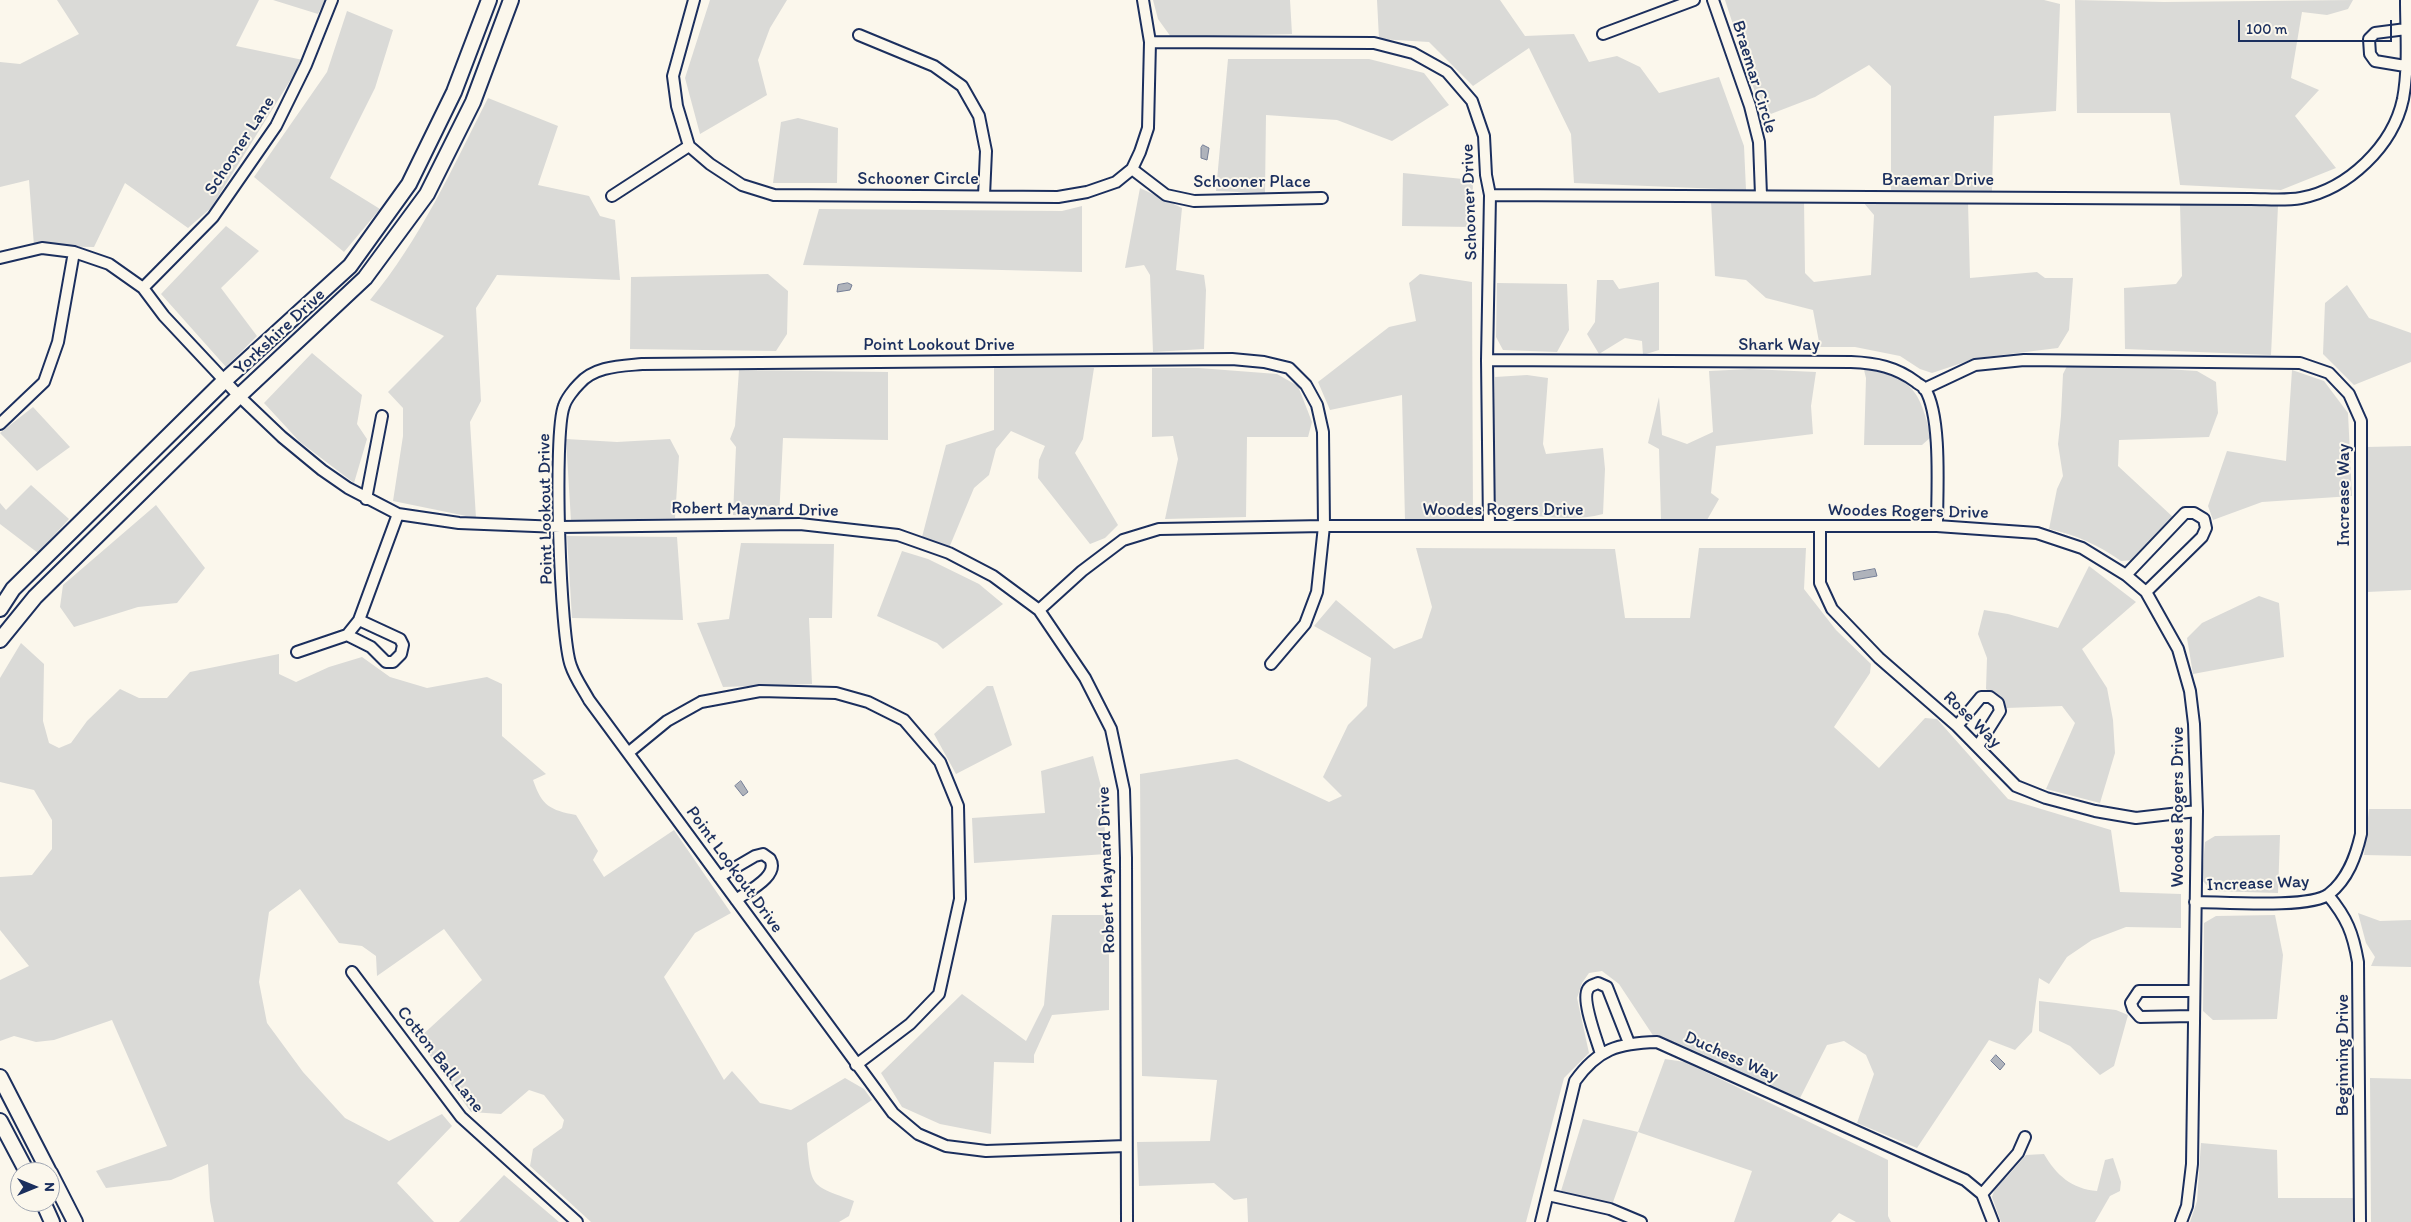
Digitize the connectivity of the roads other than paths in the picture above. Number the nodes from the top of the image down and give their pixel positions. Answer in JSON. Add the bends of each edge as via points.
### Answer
{"nodes":[{"id":1,"x":332,"y":0,"type":"edge"},
{"id":2,"x":489,"y":0,"type":"edge"},
{"id":3,"x":511,"y":0,"type":"edge"},
{"id":4,"x":1143,"y":0,"type":"edge"},
{"id":5,"x":1694,"y":0,"type":"edge"},
{"id":6,"x":1712,"y":0,"type":"edge"},
{"id":7,"x":2406,"y":0,"type":"edge"},
{"id":8,"x":691,"y":1,"type":"edge"},
{"id":9,"x":2406,"y":29,"type":"junction"},
{"id":10,"x":1603,"y":34,"type":"dead end"},
{"id":11,"x":858,"y":35,"type":"dead end"},
{"id":12,"x":1150,"y":42,"type":"junction"},
{"id":13,"x":2405,"y":66,"type":"junction"},
{"id":14,"x":688,"y":146,"type":"junction"},
{"id":15,"x":1132,"y":169,"type":"junction"},
{"id":16,"x":1490,"y":195,"type":"junction"},
{"id":17,"x":1761,"y":195,"type":"junction"},
{"id":18,"x":612,"y":196,"type":"dead end"},
{"id":19,"x":984,"y":196,"type":"junction"},
{"id":20,"x":1322,"y":198,"type":"dead end"},
{"id":21,"x":74,"y":252,"type":"junction"},
{"id":22,"x":0,"y":258,"type":"edge"},
{"id":23,"x":143,"y":288,"type":"junction"},
{"id":24,"x":1487,"y":360,"type":"junction"},
{"id":25,"x":224,"y":381,"type":"junction"},
{"id":26,"x":1924,"y":389,"type":"junction"},
{"id":27,"x":239,"y":396,"type":"junction"},
{"id":28,"x":382,"y":416,"type":"dead end"},
{"id":29,"x":0,"y":424,"type":"edge"},
{"id":30,"x":366,"y":499,"type":"junction"},
{"id":31,"x":398,"y":514,"type":"junction"},
{"id":32,"x":1324,"y":526,"type":"junction"},
{"id":33,"x":1489,"y":526,"type":"junction"},
{"id":34,"x":1937,"y":526,"type":"junction"},
{"id":35,"x":560,"y":527,"type":"junction"},
{"id":36,"x":1820,"y":527,"type":"junction"},
{"id":37,"x":2126,"y":575,"type":"junction"},
{"id":38,"x":2146,"y":592,"type":"junction"},
{"id":39,"x":0,"y":609,"type":"edge"},
{"id":40,"x":1039,"y":610,"type":"junction"},
{"id":41,"x":359,"y":620,"type":"junction"},
{"id":42,"x":347,"y":635,"type":"junction"},
{"id":43,"x":0,"y":640,"type":"edge"},
{"id":44,"x":297,"y":652,"type":"dead end"},
{"id":45,"x":1271,"y":664,"type":"dead end"},
{"id":46,"x":1957,"y":726,"type":"junction"},
{"id":47,"x":1978,"y":746,"type":"junction"},
{"id":48,"x":628,"y":753,"type":"junction"},
{"id":49,"x":2197,"y":811,"type":"junction"},
{"id":50,"x":719,"y":877,"type":"junction"},
{"id":51,"x":2328,"y":895,"type":"junction"},
{"id":52,"x":736,"y":900,"type":"junction"},
{"id":53,"x":2195,"y":902,"type":"junction"},
{"id":54,"x":352,"y":972,"type":"dead end"},
{"id":55,"x":2194,"y":991,"type":"junction"},
{"id":56,"x":2193,"y":1016,"type":"junction"},
{"id":57,"x":1629,"y":1043,"type":"junction"},
{"id":58,"x":1601,"y":1054,"type":"junction"},
{"id":59,"x":856,"y":1065,"type":"junction"},
{"id":60,"x":0,"y":1076,"type":"edge"},
{"id":61,"x":0,"y":1121,"type":"edge"},
{"id":62,"x":2026,"y":1137,"type":"dead end"},
{"id":63,"x":1126,"y":1146,"type":"junction"},
{"id":64,"x":22,"y":1162,"type":"edge"},
{"id":65,"x":44,"y":1162,"type":"edge"},
{"id":66,"x":60,"y":1193,"type":"edge"},
{"id":67,"x":1982,"y":1194,"type":"junction"},
{"id":68,"x":1548,"y":1195,"type":"junction"},
{"id":69,"x":64,"y":1201,"type":"junction"},
{"id":70,"x":60,"y":1203,"type":"edge"},
{"id":71,"x":75,"y":1222,"type":"edge"},
{"id":72,"x":577,"y":1222,"type":"edge"},
{"id":73,"x":1127,"y":1222,"type":"edge"},
{"id":74,"x":1541,"y":1222,"type":"edge"},
{"id":75,"x":1641,"y":1222,"type":"edge"},
{"id":76,"x":1993,"y":1222,"type":"edge"},
{"id":77,"x":2181,"y":1222,"type":"edge"},
{"id":78,"x":2360,"y":1222,"type":"edge"}],
"edges":[{"from":1,"to":23,"type":"street","name":"Schooner Lane","via":[[306,66],[276,126],[213,217]]},
{"from":2,"to":25,"type":"street","name":"Yorkshire Drive","via":[[454,92],[409,184],[350,266]]},
{"from":3,"to":27,"type":"street","name":"Yorkshire Drive","via":[[473,102],[427,194],[364,278]]},
{"from":4,"to":12,"type":"street"},
{"from":5,"to":10,"type":"street"},
{"from":6,"to":17,"type":"street","name":"Braemar Circle","via":[[1750,106],[1759,142]]},
{"from":7,"to":9,"type":"street","name":"Braemar Drive"},
{"from":8,"to":14,"type":"street","via":[[673,76]]},
{"from":9,"to":13,"type":"street","name":"Braemar Drive"},
{"from":9,"to":13,"type":"street","via":[[2376,33],[2369,39],[2370,54],[2375,61]]},
{"from":11,"to":19,"type":"street","via":[[934,66],[962,86],[979,116],[986,151]]},
{"from":12,"to":15,"type":"street","via":[[1148,128]]},
{"from":12,"to":16,"type":"street","name":"Schooner Drive","via":[[1374,43],[1413,53],[1447,72],[1472,101],[1484,136]]},
{"from":13,"to":17,"type":"street","name":"Braemar Drive","via":[[2403,100],[2391,131],[2373,156],[2345,179],[2300,198]]},
{"from":14,"to":18,"type":"street"},
{"from":14,"to":19,"type":"street","name":"Schooner Circle","via":[[742,185],[774,195]]},
{"from":15,"to":19,"type":"street","name":"Schooner Circle","via":[[1116,182],[1087,192],[1058,197]]},
{"from":15,"to":20,"type":"street","name":"Schooner Place","via":[[1166,195],[1194,201]]},
{"from":16,"to":17,"type":"street","name":"Braemar Drive"},
{"from":16,"to":24,"type":"street","name":"Schooner Drive"},
{"from":21,"to":22,"type":"street","name":"Robert Maynard Drive","via":[[42,248]]},
{"from":21,"to":23,"type":"street","name":"Robert Maynard Drive","via":[[109,264]]},
{"from":21,"to":29,"type":"street","via":[[58,342],[44,382]]},
{"from":23,"to":25,"type":"street","name":"Robert Maynard Drive","via":[[164,316]]},
{"from":24,"to":26,"type":"street","name":"Shark Way","via":[[1868,363],[1902,372]]},
{"from":24,"to":33,"type":"street","name":"Schooner Drive"},
{"from":25,"to":27,"type":"street","name":"Robert Maynard Drive"},
{"from":25,"to":39,"type":"street","name":"Yorkshire Drive","via":[[13,589]]},
{"from":26,"to":34,"type":"street","via":[[1934,417],[1937,440]]},
{"from":26,"to":51,"type":"street","name":"Increase Way","via":[[1976,365],[2004,362],[2195,361],[2300,363],[2329,373],[2349,394],[2361,421],[2361,834],[2355,859]]},
{"from":27,"to":30,"type":"street","name":"Robert Maynard Drive","via":[[322,470]]},
{"from":27,"to":43,"type":"street","name":"Yorkshire Drive","via":[[35,596]]},
{"from":28,"to":30,"type":"street"},
{"from":30,"to":31,"type":"street","name":"Robert Maynard Drive"},
{"from":31,"to":35,"type":"street","name":"Robert Maynard Drive","via":[[459,523]]},
{"from":31,"to":41,"type":"street"},
{"from":32,"to":33,"type":"street","name":"Woodes Rogers Drive"},
{"from":32,"to":35,"type":"street","name":"Point Lookout Drive","via":[[1323,432],[1317,405],[1306,385],[1289,368],[1264,362],[1222,360],[642,364],[606,368],[580,382],[564,406],[559,441]]},
{"from":32,"to":40,"type":"street","name":"Woodes Rogers Drive","via":[[1159,529],[1123,540]]},
{"from":32,"to":45,"type":"street","name":"Point Lookout Drive","via":[[1317,592],[1306,624]]},
{"from":33,"to":36,"type":"street","name":"Woodes Rogers Drive"},
{"from":34,"to":36,"type":"street","name":"Woodes Rogers Drive"},
{"from":34,"to":37,"type":"street","name":"Woodes Rogers Drive","via":[[2037,533],[2082,548]]},
{"from":35,"to":40,"type":"street","name":"Robert Maynard Drive","via":[[800,524],[898,535],[949,553],[993,576]]},
{"from":35,"to":48,"type":"street","name":"Point Lookout Drive","via":[[564,629],[570,666],[589,700]]},
{"from":36,"to":46,"type":"street","name":"Rose Way","via":[[1820,583],[1832,609],[1879,658]]},
{"from":37,"to":38,"type":"street","name":"Woodes Rogers Drive"},
{"from":37,"to":38,"type":"street","via":[[2185,513],[2204,518],[2206,528],[2202,537]]},
{"from":38,"to":49,"type":"street","name":"Woodes Rogers Drive","via":[[2178,648],[2190,691]]},
{"from":40,"to":63,"type":"street","name":"Robert Maynard Drive","via":[[1085,678],[1111,730],[1124,790]]},
{"from":41,"to":42,"type":"street"},
{"from":41,"to":42,"type":"street","via":[[400,639],[404,645],[401,654],[393,662],[386,662],[371,647]]},
{"from":42,"to":44,"type":"street"},
{"from":46,"to":47,"type":"street","name":"Rose Way"},
{"from":46,"to":47,"type":"street","via":[[1981,698],[1990,697],[1998,703],[2000,711]]},
{"from":47,"to":49,"type":"street","name":"Rose Way","via":[[2016,786],[2046,798],[2136,818]]},
{"from":48,"to":50,"type":"street","name":"Point Lookout Drive"},
{"from":48,"to":59,"type":"street","via":[[667,721],[701,702],[760,691],[826,693],[868,702],[904,720],[940,762],[958,806],[960,899],[939,994],[910,1024]]},
{"from":49,"to":53,"type":"street","name":"Woodes Rogers Drive"},
{"from":50,"to":52,"type":"street","name":"Point Lookout Drive"},
{"from":50,"to":52,"type":"street","via":[[755,856],[763,854],[770,858],[773,866],[770,874]]},
{"from":51,"to":53,"type":"street","name":"Increase Way","via":[[2304,902]]},
{"from":51,"to":78,"type":"street","name":"Beginning Drive","via":[[2343,913],[2353,934],[2358,962]]},
{"from":52,"to":59,"type":"street","name":"Point Lookout Drive"},
{"from":53,"to":55,"type":"street","name":"Woodes Rogers Drive"},
{"from":54,"to":72,"type":"street","name":"Cotton Ball Lane","via":[[461,1117]]},
{"from":55,"to":56,"type":"street","name":"Woodes Rogers Drive"},
{"from":55,"to":56,"type":"street","via":[[2139,991],[2131,1003],[2132,1010],[2140,1017]]},
{"from":56,"to":77,"type":"street","name":"Woodes Rogers Drive","via":[[2192,1164],[2187,1206]]},
{"from":57,"to":58,"type":"street","name":"Duchess Way"},
{"from":57,"to":58,"type":"street","via":[[1607,987],[1598,983],[1590,986],[1585,1000]]},
{"from":57,"to":67,"type":"street","name":"Duchess Way","via":[[1656,1042],[1693,1057],[1965,1180]]},
{"from":58,"to":68,"type":"street","name":"Duchess Way","via":[[1587,1064],[1575,1081]]},
{"from":59,"to":63,"type":"street","name":"Point Lookout Drive","via":[[893,1113],[918,1134],[946,1146],[986,1151]]},
{"from":60,"to":65,"type":"street"},
{"from":61,"to":64,"type":"street"},
{"from":62,"to":67,"type":"street","via":[[2018,1153]]},
{"from":63,"to":73,"type":"street","name":"Robert Maynard Drive"},
{"from":66,"to":69,"type":"street"},
{"from":67,"to":76,"type":"street"},
{"from":68,"to":74,"type":"street","name":"Duchess Way"},
{"from":68,"to":75,"type":"street","via":[[1610,1209]]},
{"from":69,"to":70,"type":"street"},
{"from":69,"to":71,"type":"street"}]}
